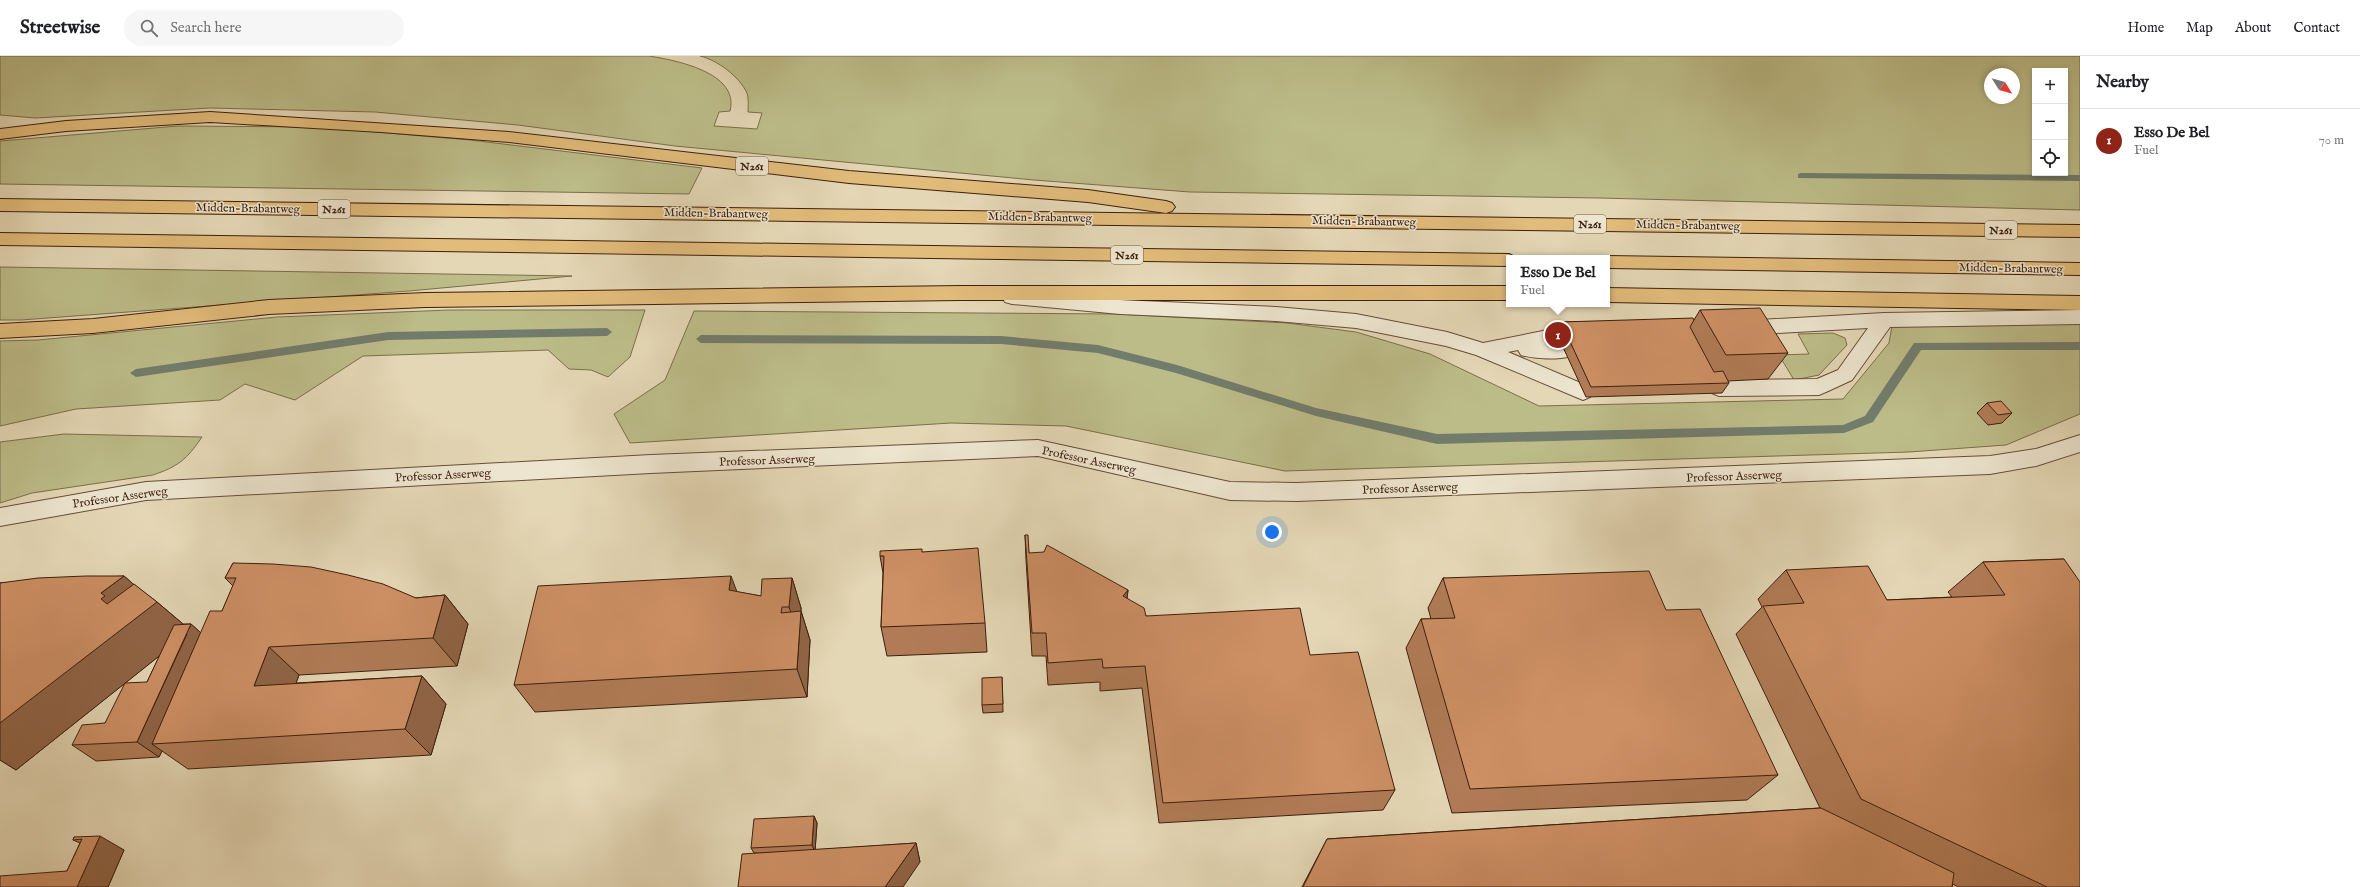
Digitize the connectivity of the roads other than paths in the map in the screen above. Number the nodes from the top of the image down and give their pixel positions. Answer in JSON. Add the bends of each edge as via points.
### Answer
{"nodes":[{"id":1,"x":0,"y":134,"type":"edge"},
{"id":2,"x":0,"y":205,"type":"edge"},
{"id":3,"x":1257,"y":219,"type":"junction"},
{"id":4,"x":2080,"y":231,"type":"edge"},
{"id":5,"x":0,"y":239,"type":"edge"},
{"id":6,"x":1506,"y":260,"type":"edge"},
{"id":7,"x":1610,"y":262,"type":"edge"},
{"id":8,"x":2080,"y":269,"type":"edge"},
{"id":9,"x":961,"y":293,"type":"junction"},
{"id":10,"x":1506,"y":293,"type":"edge"},
{"id":11,"x":1610,"y":294,"type":"edge"},
{"id":12,"x":2080,"y":302,"type":"edge"},
{"id":13,"x":2080,"y":317,"type":"edge"},
{"id":14,"x":1884,"y":320,"type":"junction"},
{"id":15,"x":1719,"y":329,"type":"edge"},
{"id":16,"x":0,"y":331,"type":"edge"},
{"id":17,"x":1561,"y":343,"type":"dead end"},
{"id":18,"x":1483,"y":350,"type":"junction"},
{"id":19,"x":1574,"y":371,"type":"dead end"},
{"id":20,"x":1719,"y":388,"type":"edge"},
{"id":21,"x":1583,"y":392,"type":"dead end"},
{"id":22,"x":2080,"y":443,"type":"edge"},
{"id":23,"x":0,"y":517,"type":"edge"}],
"edges":[{"from":1,"to":3,"type":"highway","number":"N261","via":[[66,126],[210,117],[381,127],[509,137],[849,177],[1088,196]]},
{"from":2,"to":3,"type":"highway","name":"Midden-Brabantweg","number":"N261"},
{"from":3,"to":4,"type":"highway","name":"Midden-Brabantweg","number":"N261"},
{"from":5,"to":6,"type":"highway","number":"N261"},
{"from":7,"to":8,"type":"highway","name":"Midden-Brabantweg"},
{"from":9,"to":10,"type":"highway"},
{"from":9,"to":16,"type":"highway","via":[[424,300],[269,307],[93,326]]},
{"from":9,"to":18,"type":"street","via":[[1120,307],[1276,314],[1356,321],[1447,339]]},
{"from":11,"to":12,"type":"highway"},
{"from":13,"to":14,"type":"street"},
{"from":14,"to":15,"type":"street"},
{"from":14,"to":20,"type":"street","via":[[1845,375],[1819,387]]},
{"from":17,"to":18,"type":"street"},
{"from":18,"to":19,"type":"street"},
{"from":18,"to":21,"type":"street"},
{"from":22,"to":23,"type":"street","name":"Professor Asserweg","via":[[2062,451],[2022,461],[1990,465],[1297,492],[1230,491],[1038,448],[146,491]]}]}
